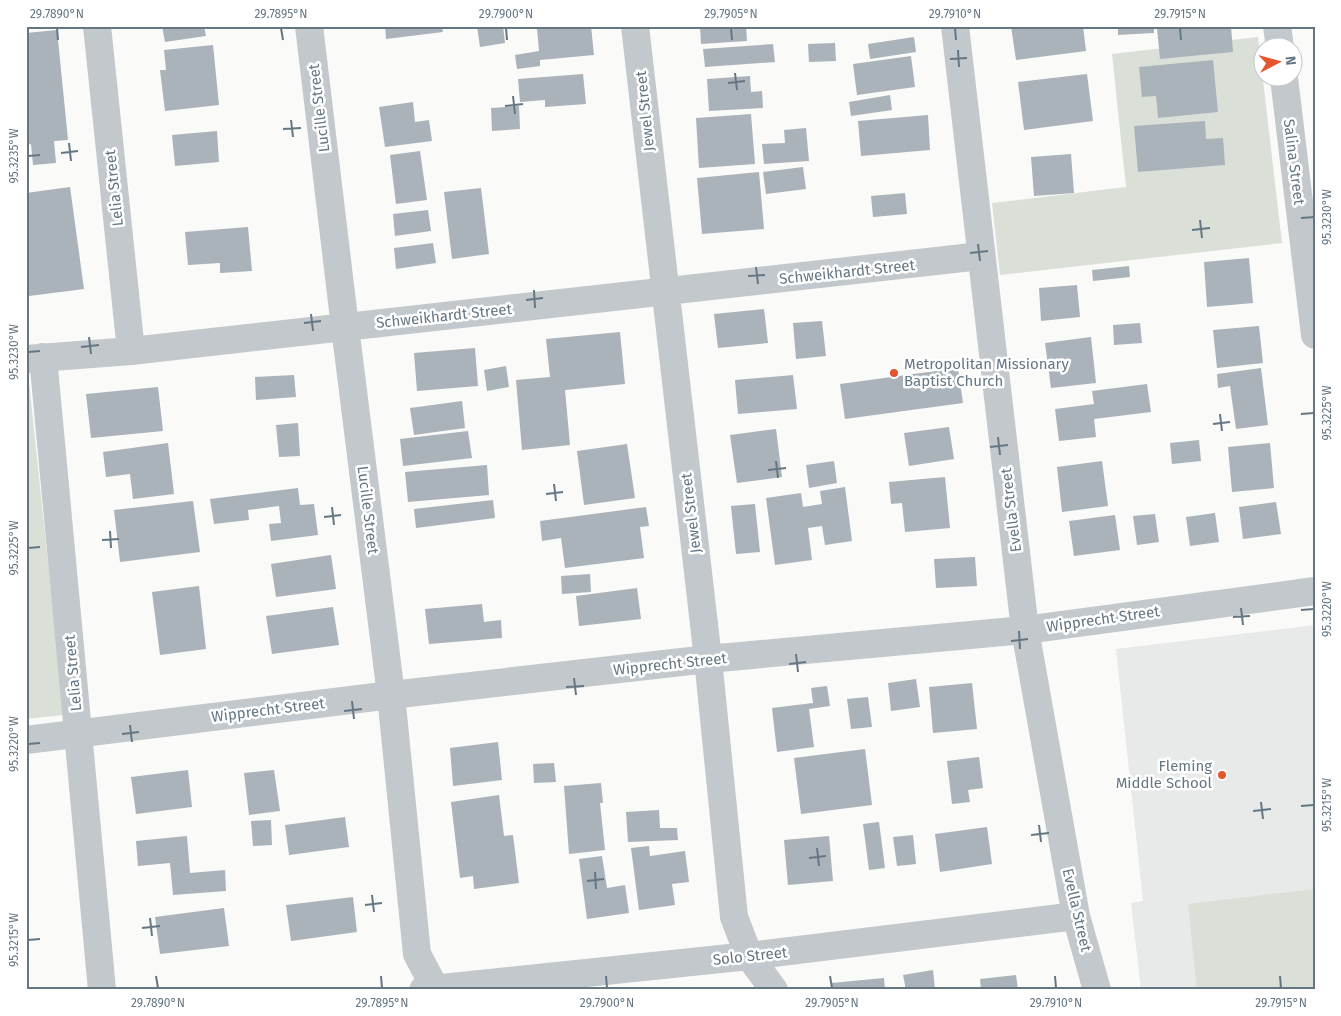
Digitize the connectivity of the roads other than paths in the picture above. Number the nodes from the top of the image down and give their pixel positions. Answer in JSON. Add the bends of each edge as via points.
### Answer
{"nodes":[{"id":1,"x":96,"y":26,"type":"edge"},
{"id":2,"x":309,"y":26,"type":"edge"},
{"id":3,"x":635,"y":26,"type":"edge"},
{"id":4,"x":954,"y":26,"type":"edge"},
{"id":5,"x":1285,"y":88,"type":"edge"},
{"id":6,"x":981,"y":256,"type":"junction"},
{"id":7,"x":665,"y":292,"type":"junction"},
{"id":8,"x":345,"y":327,"type":"junction"},
{"id":9,"x":1315,"y":335,"type":"edge"},
{"id":10,"x":131,"y":351,"type":"junction"},
{"id":11,"x":34,"y":358,"type":"edge"},
{"id":12,"x":1315,"y":591,"type":"edge"},
{"id":13,"x":1025,"y":630,"type":"junction"},
{"id":14,"x":708,"y":659,"type":"junction"},
{"id":15,"x":391,"y":695,"type":"junction"},
{"id":16,"x":79,"y":734,"type":"junction"},
{"id":17,"x":26,"y":740,"type":"edge"},
{"id":18,"x":1076,"y":916,"type":"junction"},
{"id":19,"x":750,"y":956,"type":"junction"},
{"id":20,"x":432,"y":989,"type":"edge"},
{"id":21,"x":102,"y":990,"type":"edge"},
{"id":22,"x":774,"y":990,"type":"edge"},
{"id":23,"x":1097,"y":990,"type":"edge"}],
"edges":[{"from":1,"to":10,"type":"street","name":"Lelia Street"},
{"from":2,"to":8,"type":"street","name":"Lucille Street"},
{"from":3,"to":7,"type":"street","name":"Jewel Street"},
{"from":4,"to":6,"type":"street","name":"Evella Street"},
{"from":5,"to":9,"type":"street","name":"Salina Street"},
{"from":6,"to":7,"type":"street","name":"Schweikhardt Street"},
{"from":6,"to":13,"type":"street","name":"Evella Street"},
{"from":7,"to":8,"type":"street","name":"Schweikhardt Street"},
{"from":7,"to":14,"type":"street","name":"Jewel Street"},
{"from":8,"to":10,"type":"street","name":"Schweikhardt Street"},
{"from":8,"to":15,"type":"street","name":"Lucille Street"},
{"from":10,"to":11,"type":"street","name":"Schweikhardt Street"},
{"from":11,"to":16,"type":"street","name":"Lelia Street"},
{"from":12,"to":13,"type":"street","name":"Wipprecht Street"},
{"from":13,"to":14,"type":"street","name":"Wipprecht Street"},
{"from":13,"to":18,"type":"street","name":"Evella Street"},
{"from":14,"to":15,"type":"street","name":"Wipprecht Street"},
{"from":14,"to":19,"type":"street","name":"Jewel Street","via":[[734,917]]},
{"from":15,"to":16,"type":"street","name":"Wipprecht Street"},
{"from":15,"to":20,"type":"street","name":"Lucille Street","via":[[417,954]]},
{"from":16,"to":17,"type":"street","name":"Wipprecht Street"},
{"from":16,"to":21,"type":"street","name":"Lelia Street"},
{"from":18,"to":19,"type":"street","name":"Solo Street"},
{"from":18,"to":23,"type":"street","name":"Evella Street"},
{"from":19,"to":20,"type":"street","name":"Solo Street"},
{"from":19,"to":22,"type":"street","name":"Jewel Street"}]}
